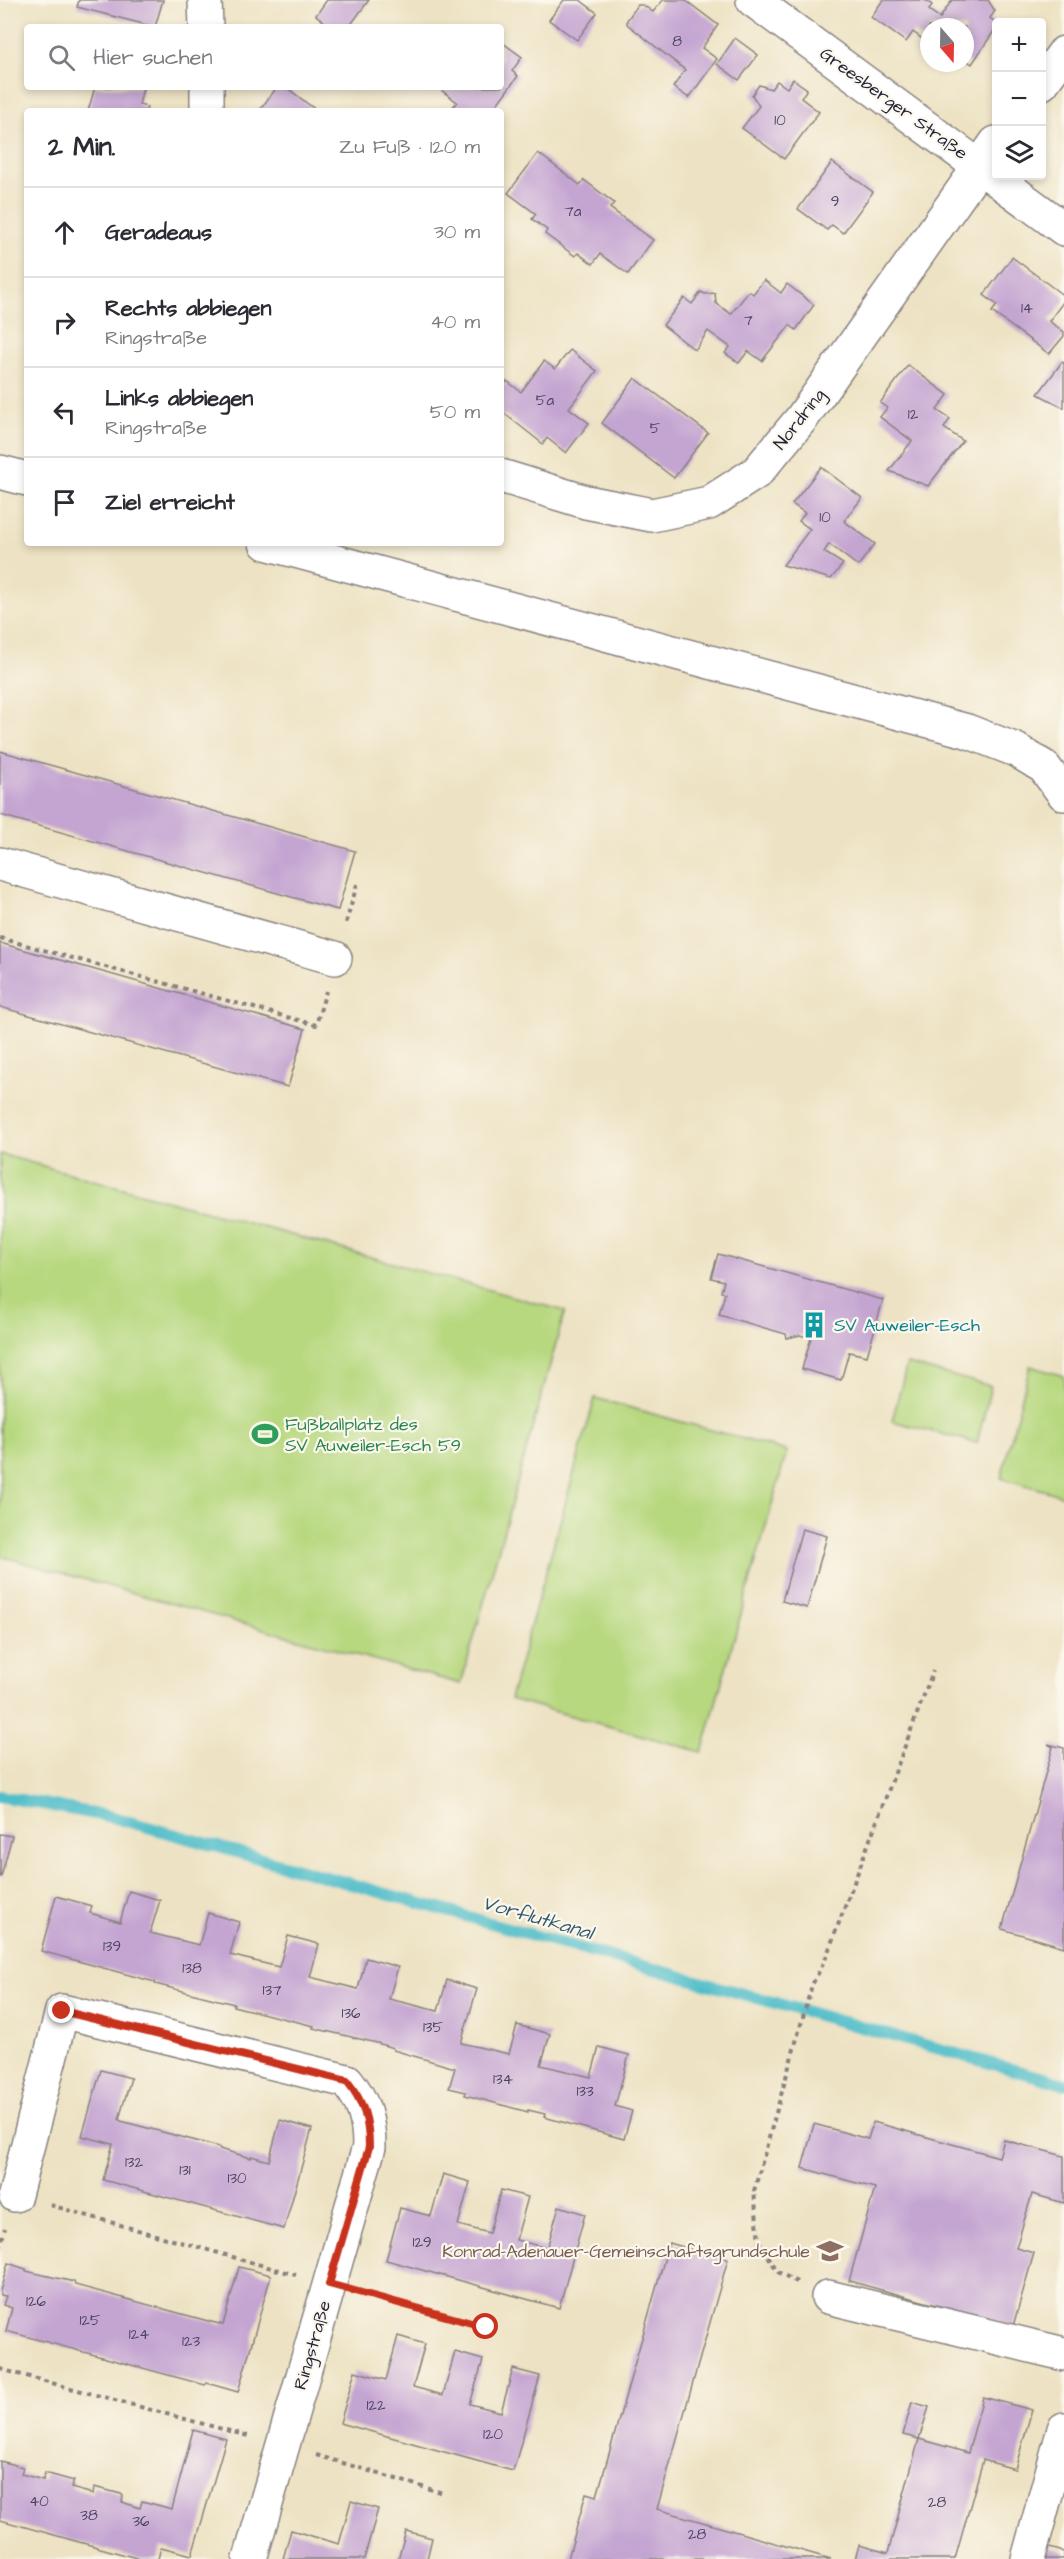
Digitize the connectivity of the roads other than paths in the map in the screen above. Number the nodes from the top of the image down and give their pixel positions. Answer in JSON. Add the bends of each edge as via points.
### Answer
{"nodes":[{"id":1,"x":205,"y":0,"type":"edge"},
{"id":2,"x":753,"y":0,"type":"edge"},
{"id":3,"x":206,"y":24,"type":"edge"},
{"id":4,"x":1064,"y":53,"type":"edge"},
{"id":5,"x":1046,"y":76,"type":"edge"},
{"id":6,"x":207,"y":90,"type":"edge"},
{"id":7,"x":207,"y":108,"type":"edge"},
{"id":8,"x":988,"y":154,"type":"edge"},
{"id":9,"x":1064,"y":229,"type":"edge"},
{"id":10,"x":0,"y":472,"type":"edge"},
{"id":11,"x":504,"y":477,"type":"edge"},
{"id":12,"x":24,"y":478,"type":"edge"},
{"id":13,"x":277,"y":546,"type":"edge"},
{"id":14,"x":1064,"y":794,"type":"edge"},
{"id":15,"x":0,"y":864,"type":"edge"},
{"id":16,"x":335,"y":958,"type":"road end"},
{"id":17,"x":15,"y":2195,"type":"road end"},
{"id":18,"x":828,"y":2297,"type":"road end"},
{"id":19,"x":1064,"y":2354,"type":"edge"},
{"id":20,"x":1064,"y":2430,"type":"edge"},
{"id":21,"x":250,"y":2559,"type":"edge"},
{"id":22,"x":1028,"y":2559,"type":"edge"}],
"edges":[{"from":1,"to":3,"type":"street"},
{"from":2,"to":8,"type":"street","name":"Greesberger Straße"},
{"from":4,"to":5,"type":"street"},
{"from":6,"to":7,"type":"street"},
{"from":8,"to":9,"type":"street","name":"Greesberger Straße"},
{"from":8,"to":11,"type":"street","name":"Nordring","via":[[802,418],[757,472],[709,503],[652,515],[586,502]]},
{"from":10,"to":12,"type":"street"},
{"from":13,"to":14,"type":"street","via":[[967,731],[1016,750],[1044,768]]},
{"from":15,"to":16,"type":"street"},
{"from":17,"to":21,"type":"street","name":"Ringstraße","via":[[62,2011],[347,2081],[361,2098],[369,2124],[369,2147]]},
{"from":18,"to":19,"type":"street"},
{"from":20,"to":22,"type":"street"}]}
